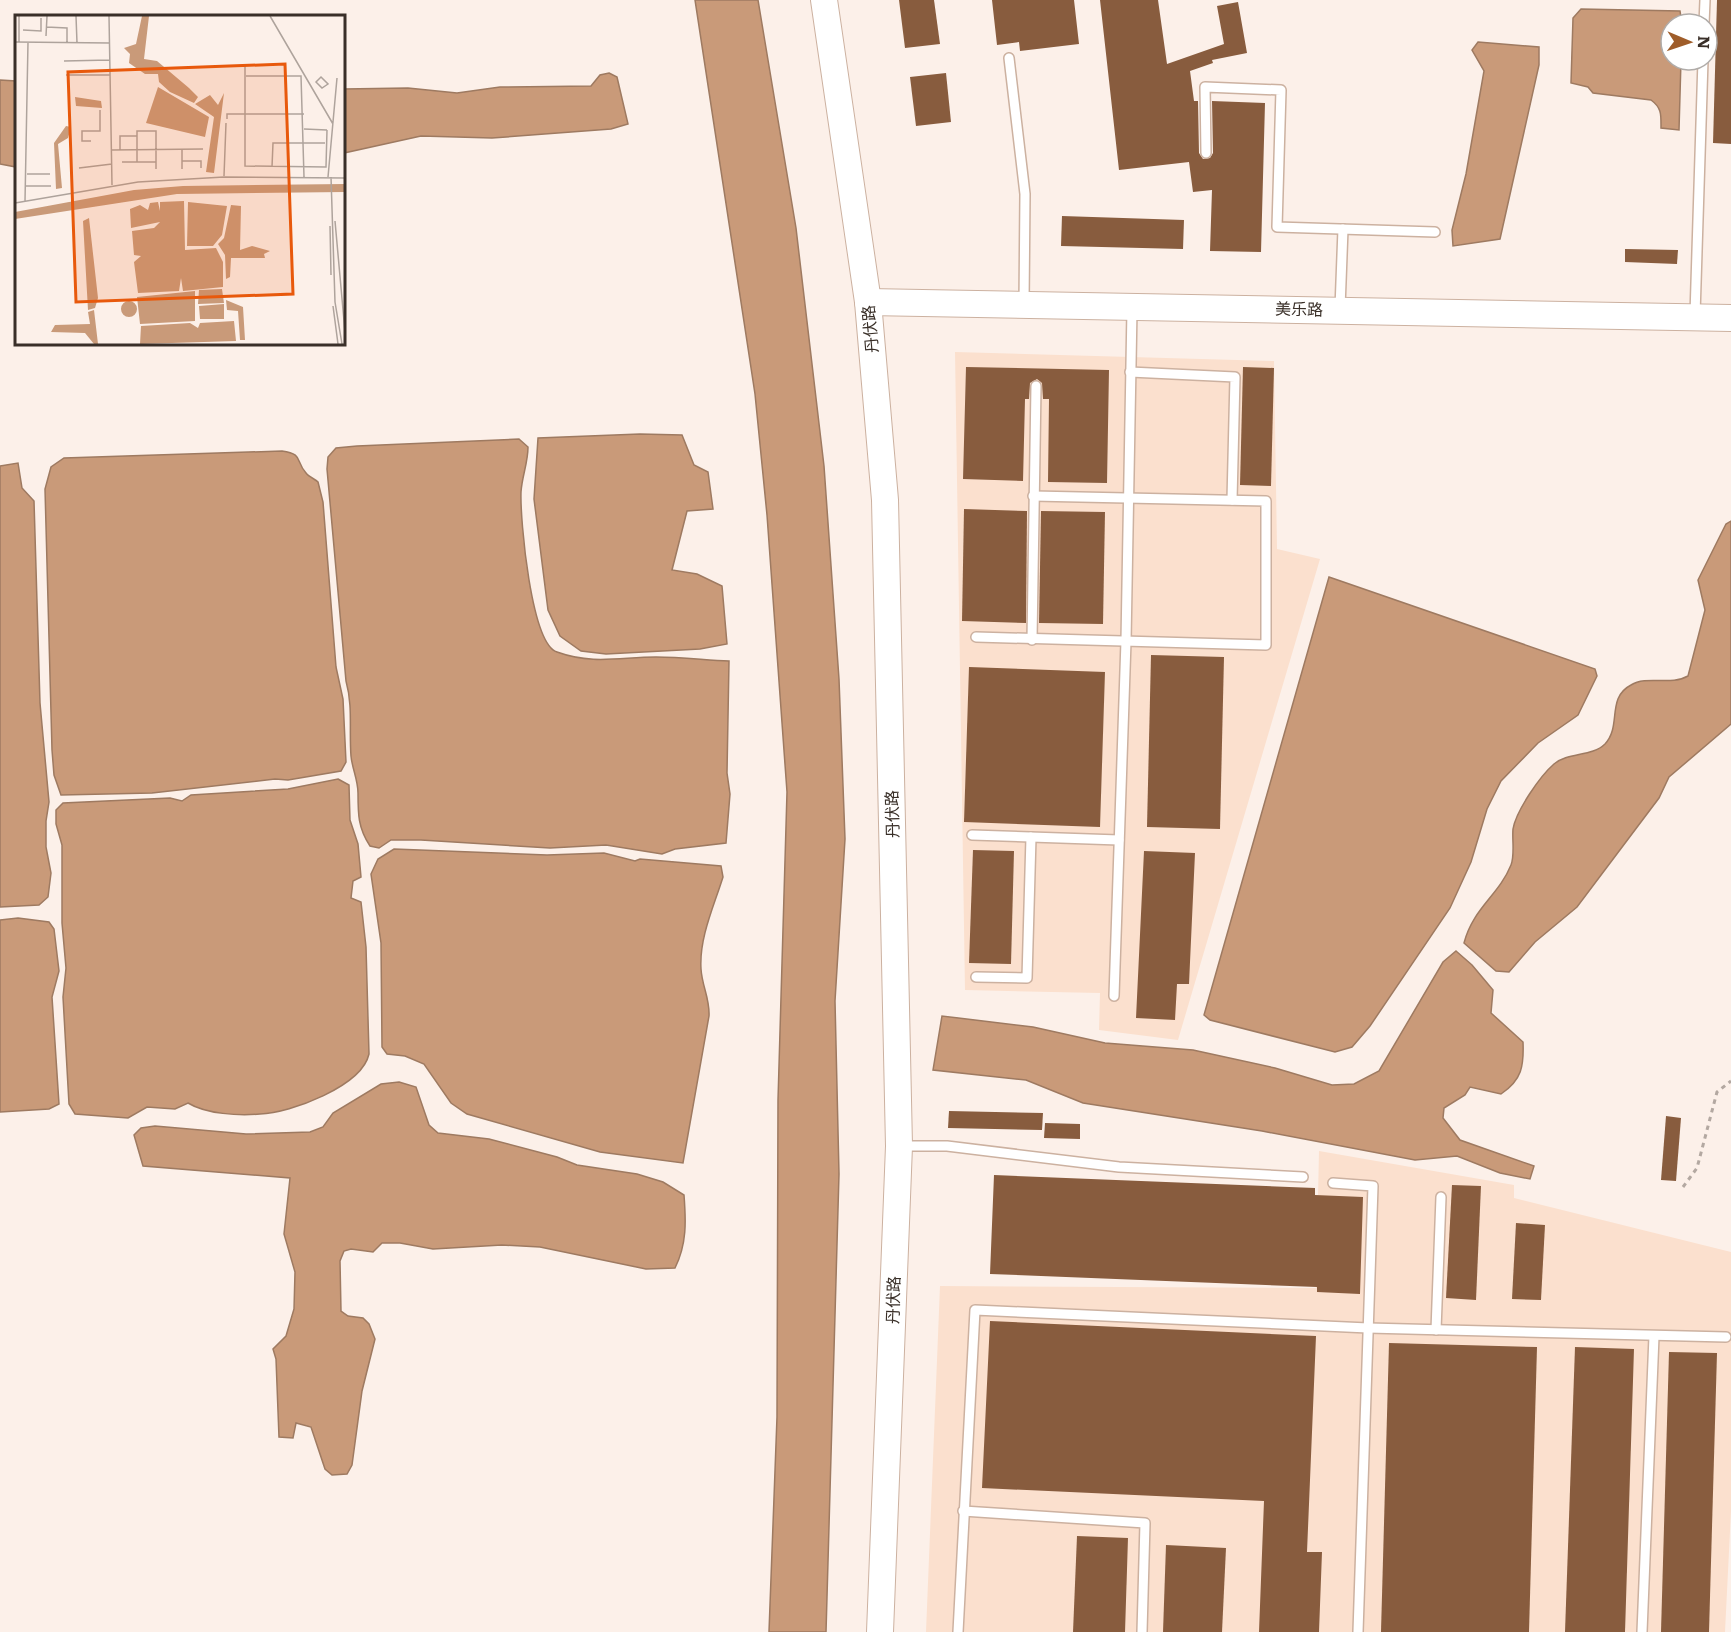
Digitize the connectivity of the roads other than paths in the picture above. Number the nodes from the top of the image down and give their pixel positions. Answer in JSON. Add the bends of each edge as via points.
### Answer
{"nodes":[{"id":1,"x":824,"y":0,"type":"edge"},
{"id":2,"x":1009,"y":58,"type":"dead end"},
{"id":3,"x":1703,"y":72,"type":"edge"},
{"id":4,"x":1206,"y":153,"type":"dead end"},
{"id":5,"x":1343,"y":229,"type":"junction"},
{"id":6,"x":1435,"y":232,"type":"dead end"},
{"id":7,"x":868,"y":302,"type":"junction"},
{"id":8,"x":1024,"y":304,"type":"junction"},
{"id":9,"x":1132,"y":306,"type":"junction"},
{"id":10,"x":1340,"y":310,"type":"junction"},
{"id":11,"x":1695,"y":317,"type":"junction"},
{"id":12,"x":1731,"y":318,"type":"edge"},
{"id":13,"x":1130,"y":372,"type":"junction"},
{"id":14,"x":1036,"y":386,"type":"dead end"},
{"id":15,"x":1033,"y":496,"type":"junction"},
{"id":16,"x":1128,"y":498,"type":"junction"},
{"id":17,"x":1232,"y":500,"type":"junction"},
{"id":18,"x":976,"y":637,"type":"dead end"},
{"id":19,"x":1032,"y":640,"type":"junction"},
{"id":20,"x":1126,"y":641,"type":"junction"},
{"id":21,"x":972,"y":836,"type":"dead end"},
{"id":22,"x":1031,"y":837,"type":"junction"},
{"id":23,"x":1119,"y":840,"type":"junction"},
{"id":24,"x":976,"y":976,"type":"dead end"},
{"id":25,"x":1114,"y":996,"type":"dead end"},
{"id":26,"x":899,"y":1146,"type":"junction"},
{"id":27,"x":1303,"y":1177,"type":"dead end"},
{"id":28,"x":1333,"y":1183,"type":"dead end"},
{"id":29,"x":1441,"y":1197,"type":"dead end"},
{"id":30,"x":1368,"y":1328,"type":"junction"},
{"id":31,"x":1436,"y":1330,"type":"junction"},
{"id":32,"x":1654,"y":1336,"type":"junction"},
{"id":33,"x":1726,"y":1337,"type":"dead end"},
{"id":34,"x":963,"y":1512,"type":"junction"},
{"id":35,"x":880,"y":1632,"type":"edge"},
{"id":36,"x":958,"y":1632,"type":"edge"},
{"id":37,"x":1142,"y":1632,"type":"edge"},
{"id":38,"x":1358,"y":1632,"type":"edge"},
{"id":39,"x":1642,"y":1632,"type":"edge"}],
"edges":[{"from":1,"to":7,"type":"main road","name":"丹伏路"},
{"from":2,"to":8,"type":"lane","via":[[1025,194]]},
{"from":3,"to":11,"type":"lane"},
{"from":4,"to":5,"type":"lane","via":[[1205,87],[1281,90],[1277,227]]},
{"from":5,"to":6,"type":"lane"},
{"from":5,"to":10,"type":"lane"},
{"from":7,"to":8,"type":"main road","name":"美乐路"},
{"from":7,"to":26,"type":"main road","name":"丹伏路","via":[[885,500]]},
{"from":8,"to":9,"type":"main road","name":"美乐路"},
{"from":9,"to":10,"type":"main road","name":"美乐路"},
{"from":9,"to":13,"type":"lane"},
{"from":10,"to":11,"type":"main road","name":"美乐路"},
{"from":11,"to":12,"type":"main road","name":"美乐路"},
{"from":13,"to":16,"type":"lane"},
{"from":13,"to":17,"type":"lane","via":[[1235,377]]},
{"from":14,"to":15,"type":"lane"},
{"from":15,"to":16,"type":"lane"},
{"from":15,"to":19,"type":"lane"},
{"from":16,"to":17,"type":"lane"},
{"from":16,"to":20,"type":"lane"},
{"from":17,"to":20,"type":"lane","via":[[1266,501],[1266,645]]},
{"from":18,"to":19,"type":"lane"},
{"from":19,"to":20,"type":"lane"},
{"from":20,"to":23,"type":"lane"},
{"from":21,"to":22,"type":"lane"},
{"from":22,"to":23,"type":"lane"},
{"from":22,"to":24,"type":"lane","via":[[1027,978]]},
{"from":23,"to":25,"type":"lane"},
{"from":26,"to":27,"type":"lane","via":[[947,1146],[1119,1167]]},
{"from":26,"to":35,"type":"main road","name":"丹伏路"},
{"from":28,"to":30,"type":"lane","via":[[1373,1185]]},
{"from":29,"to":31,"type":"lane"},
{"from":30,"to":31,"type":"lane"},
{"from":30,"to":34,"type":"lane","via":[[975,1310]]},
{"from":30,"to":38,"type":"lane"},
{"from":31,"to":32,"type":"lane"},
{"from":32,"to":33,"type":"lane"},
{"from":32,"to":39,"type":"lane"},
{"from":34,"to":36,"type":"lane"},
{"from":34,"to":37,"type":"lane","via":[[1145,1523]]}]}
